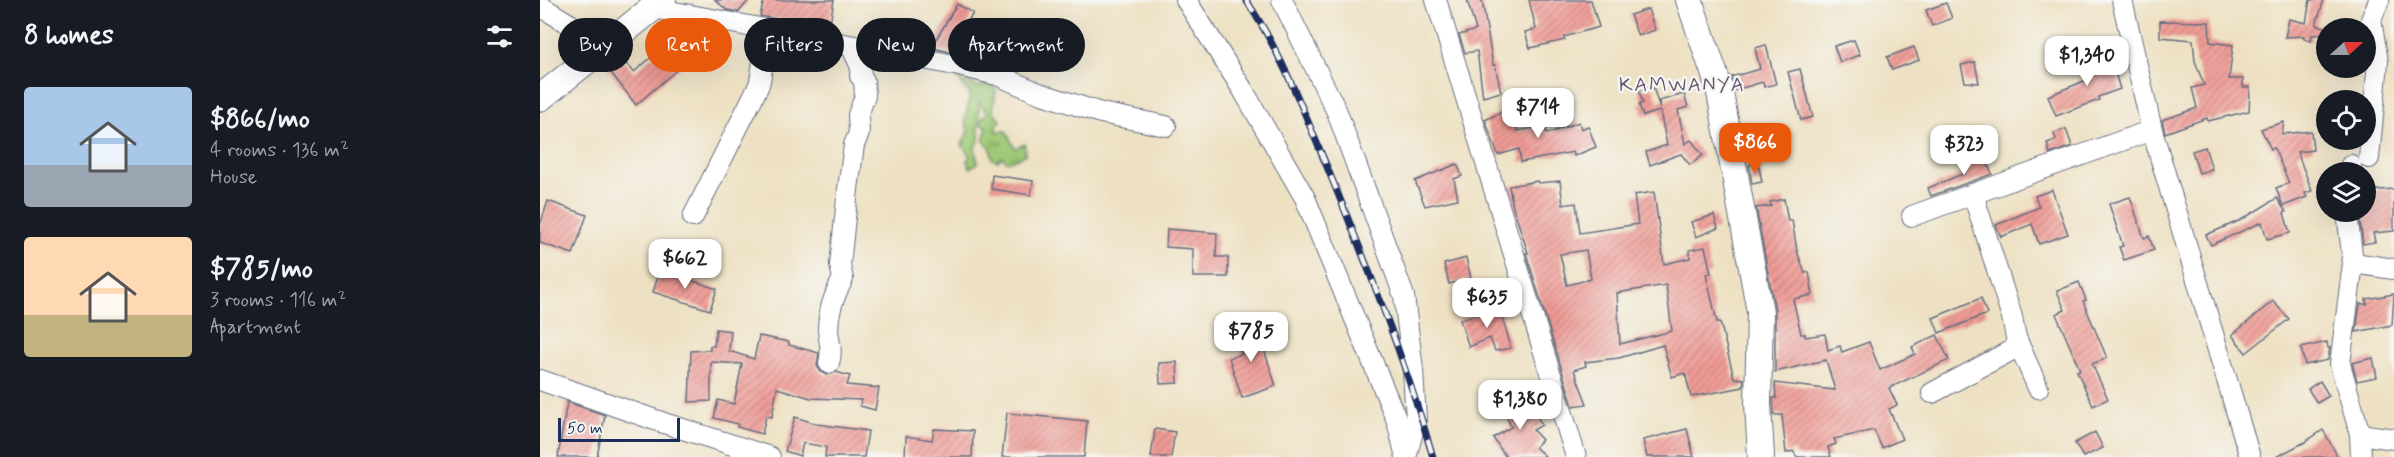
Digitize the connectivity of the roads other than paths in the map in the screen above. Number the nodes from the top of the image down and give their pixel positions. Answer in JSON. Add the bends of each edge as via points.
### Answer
{"nodes":[{"id":1,"x":1186,"y":0,"type":"edge"},
{"id":2,"x":1282,"y":0,"type":"edge"},
{"id":3,"x":1436,"y":0,"type":"edge"},
{"id":4,"x":1689,"y":0,"type":"edge"},
{"id":5,"x":2122,"y":0,"type":"edge"},
{"id":6,"x":2379,"y":0,"type":"edge"},
{"id":7,"x":658,"y":4,"type":"edge"},
{"id":8,"x":540,"y":6,"type":"edge"},
{"id":9,"x":560,"y":18,"type":"edge"},
{"id":10,"x":744,"y":23,"type":"edge"},
{"id":11,"x":633,"y":24,"type":"edge"},
{"id":12,"x":844,"y":45,"type":"edge"},
{"id":13,"x":851,"y":46,"type":"junction"},
{"id":14,"x":572,"y":72,"type":"edge"},
{"id":15,"x":762,"y":72,"type":"edge"},
{"id":16,"x":540,"y":98,"type":"edge"},
{"id":17,"x":1166,"y":126,"type":"dead end"},
{"id":18,"x":2152,"y":130,"type":"junction"},
{"id":19,"x":2369,"y":158,"type":"dead end"},
{"id":20,"x":1973,"y":194,"type":"junction"},
{"id":21,"x":1912,"y":216,"type":"dead end"},
{"id":22,"x":693,"y":217,"type":"dead end"},
{"id":23,"x":2348,"y":222,"type":"edge"},
{"id":24,"x":2353,"y":263,"type":"junction"},
{"id":25,"x":2394,"y":269,"type":"edge"},
{"id":26,"x":2017,"y":340,"type":"junction"},
{"id":27,"x":829,"y":363,"type":"dead end"},
{"id":28,"x":540,"y":380,"type":"edge"},
{"id":29,"x":2038,"y":388,"type":"dead end"},
{"id":30,"x":1932,"y":393,"type":"dead end"},
{"id":31,"x":2360,"y":434,"type":"junction"},
{"id":32,"x":2394,"y":439,"type":"edge"},
{"id":33,"x":770,"y":457,"type":"edge"},
{"id":34,"x":1406,"y":457,"type":"edge"},
{"id":35,"x":1576,"y":457,"type":"edge"},
{"id":36,"x":1761,"y":457,"type":"edge"},
{"id":37,"x":2250,"y":457,"type":"edge"},
{"id":38,"x":2361,"y":457,"type":"edge"}],
"edges":[{"from":1,"to":34,"type":"street","via":[[1305,198],[1397,421]]},
{"from":2,"to":34,"type":"street","via":[[1337,112],[1404,296],[1416,420]]},
{"from":3,"to":35,"type":"street"},
{"from":4,"to":36,"type":"main road","via":[[1719,87],[1760,312]]},
{"from":5,"to":18,"type":"street"},
{"from":6,"to":19,"type":"street","via":[[2371,20],[2378,62]]},
{"from":7,"to":10,"type":"street"},
{"from":7,"to":11,"type":"main road"},
{"from":8,"to":9,"type":"street"},
{"from":12,"to":13,"type":"street"},
{"from":13,"to":17,"type":"street","via":[[997,75],[1090,110]]},
{"from":13,"to":27,"type":"street","via":[[861,67],[865,96],[858,115],[859,133],[848,189],[840,265],[843,279],[830,311]]},
{"from":14,"to":16,"type":"main road"},
{"from":15,"to":22,"type":"street"},
{"from":18,"to":20,"type":"street"},
{"from":18,"to":37,"type":"street"},
{"from":20,"to":21,"type":"street"},
{"from":20,"to":26,"type":"street"},
{"from":23,"to":24,"type":"street"},
{"from":24,"to":25,"type":"street"},
{"from":24,"to":31,"type":"street","via":[[2340,364]]},
{"from":26,"to":29,"type":"street"},
{"from":26,"to":30,"type":"street","via":[[2012,350]]},
{"from":28,"to":33,"type":"street"},
{"from":31,"to":32,"type":"street"},
{"from":31,"to":38,"type":"street"}]}
